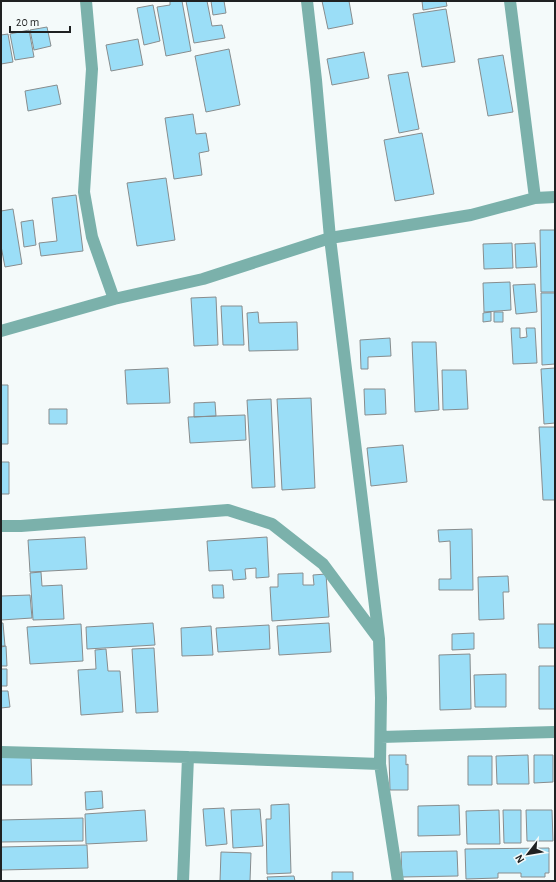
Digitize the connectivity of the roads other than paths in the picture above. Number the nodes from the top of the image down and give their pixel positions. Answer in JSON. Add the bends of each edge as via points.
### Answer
{"nodes":[{"id":1,"x":86,"y":1,"type":"edge"},
{"id":2,"x":307,"y":1,"type":"edge"},
{"id":3,"x":510,"y":1,"type":"edge"},
{"id":4,"x":555,"y":197,"type":"edge"},
{"id":5,"x":535,"y":198,"type":"junction"},
{"id":6,"x":330,"y":238,"type":"junction"},
{"id":7,"x":114,"y":299,"type":"junction"},
{"id":8,"x":1,"y":331,"type":"edge"},
{"id":9,"x":1,"y":526,"type":"edge"},
{"id":10,"x":379,"y":640,"type":"junction"},
{"id":11,"x":555,"y":732,"type":"edge"},
{"id":12,"x":381,"y":737,"type":"junction"},
{"id":13,"x":1,"y":752,"type":"edge"},
{"id":14,"x":188,"y":757,"type":"junction"},
{"id":15,"x":380,"y":764,"type":"junction"},
{"id":16,"x":183,"y":881,"type":"edge"},
{"id":17,"x":398,"y":881,"type":"edge"}],
"edges":[{"from":1,"to":7,"type":"street","via":[[92,69],[84,192],[92,237]]},
{"from":2,"to":6,"type":"street"},
{"from":3,"to":5,"type":"street"},
{"from":4,"to":5,"type":"street"},
{"from":5,"to":6,"type":"street","via":[[472,215]]},
{"from":6,"to":7,"type":"street","via":[[203,280]]},
{"from":6,"to":10,"type":"street"},
{"from":7,"to":8,"type":"street"},
{"from":9,"to":10,"type":"street","via":[[228,510],[272,524],[323,564]]},
{"from":10,"to":12,"type":"street"},
{"from":11,"to":12,"type":"street"},
{"from":12,"to":15,"type":"street"},
{"from":13,"to":14,"type":"street"},
{"from":14,"to":15,"type":"street"},
{"from":14,"to":16,"type":"street"},
{"from":15,"to":17,"type":"street"}]}
